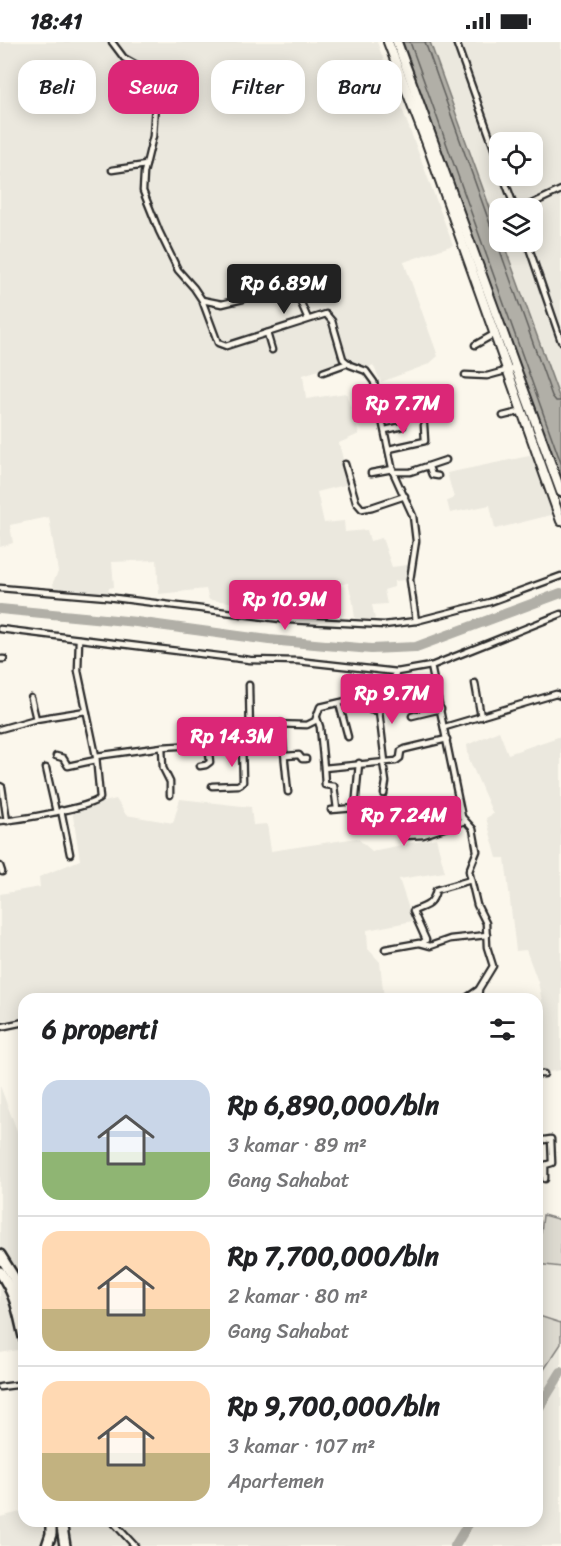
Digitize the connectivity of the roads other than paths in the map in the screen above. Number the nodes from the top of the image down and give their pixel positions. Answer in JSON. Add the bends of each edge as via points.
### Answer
{"nodes":[{"id":1,"x":112,"y":42,"type":"edge"},
{"id":2,"x":388,"y":42,"type":"edge"},
{"id":3,"x":397,"y":42,"type":"edge"},
{"id":4,"x":456,"y":42,"type":"edge"},
{"id":5,"x":404,"y":73,"type":"junction"},
{"id":6,"x":489,"y":134,"type":"edge"},
{"id":7,"x":146,"y":165,"type":"junction"},
{"id":8,"x":112,"y":170,"type":"dead end"},
{"id":9,"x":561,"y":190,"type":"edge"},
{"id":10,"x":543,"y":199,"type":"edge"},
{"id":11,"x":530,"y":252,"type":"edge"},
{"id":12,"x":271,"y":288,"type":"dead end"},
{"id":13,"x":243,"y":299,"type":"dead end"},
{"id":14,"x":202,"y":300,"type":"junction"},
{"id":15,"x":308,"y":319,"type":"junction"},
{"id":16,"x":502,"y":329,"type":"junction"},
{"id":17,"x":267,"y":333,"type":"junction"},
{"id":18,"x":493,"y":334,"type":"junction"},
{"id":19,"x":561,"y":341,"type":"edge"},
{"id":20,"x":476,"y":345,"type":"dead end"},
{"id":21,"x":272,"y":350,"type":"dead end"},
{"id":22,"x":348,"y":363,"type":"junction"},
{"id":23,"x":516,"y":368,"type":"junction"},
{"id":24,"x":506,"y":370,"type":"junction"},
{"id":25,"x":323,"y":372,"type":"dead end"},
{"id":26,"x":465,"y":375,"type":"dead end"},
{"id":27,"x":531,"y":408,"type":"junction"},
{"id":28,"x":522,"y":412,"type":"junction"},
{"id":29,"x":503,"y":416,"type":"dead end"},
{"id":30,"x":424,"y":425,"type":"dead end"},
{"id":31,"x":403,"y":426,"type":"dead end"},
{"id":32,"x":385,"y":430,"type":"junction"},
{"id":33,"x":389,"y":449,"type":"junction"},
{"id":34,"x":446,"y":460,"type":"dead end"},
{"id":35,"x":345,"y":464,"type":"dead end"},
{"id":36,"x":429,"y":467,"type":"junction"},
{"id":37,"x":393,"y":471,"type":"junction"},
{"id":38,"x":371,"y":473,"type":"dead end"},
{"id":39,"x":438,"y":476,"type":"dead end"},
{"id":40,"x":561,"y":492,"type":"edge"},
{"id":41,"x":405,"y":496,"type":"junction"},
{"id":42,"x":561,"y":520,"type":"edge"},
{"id":43,"x":561,"y":576,"type":"edge"},
{"id":44,"x":0,"y":588,"type":"edge"},
{"id":45,"x":561,"y":614,"type":"edge"},
{"id":46,"x":416,"y":621,"type":"junction"},
{"id":47,"x":0,"y":629,"type":"edge"},
{"id":48,"x":79,"y":639,"type":"junction"},
{"id":49,"x":431,"y":666,"type":"junction"},
{"id":50,"x":397,"y":672,"type":"junction"},
{"id":51,"x":475,"y":683,"type":"dead end"},
{"id":52,"x":249,"y":685,"type":"dead end"},
{"id":53,"x":560,"y":693,"type":"edge"},
{"id":54,"x":369,"y":696,"type":"junction"},
{"id":55,"x":31,"y":698,"type":"dead end"},
{"id":56,"x":339,"y":703,"type":"junction"},
{"id":57,"x":472,"y":707,"type":"dead end"},
{"id":58,"x":479,"y":707,"type":"junction"},
{"id":59,"x":441,"y":709,"type":"junction"},
{"id":60,"x":86,"y":711,"type":"junction"},
{"id":61,"x":412,"y":716,"type":"dead end"},
{"id":62,"x":481,"y":717,"type":"junction"},
{"id":63,"x":317,"y":718,"type":"junction"},
{"id":64,"x":36,"y":719,"type":"junction"},
{"id":65,"x":282,"y":723,"type":"junction"},
{"id":66,"x":445,"y":727,"type":"junction"},
{"id":67,"x":0,"y":729,"type":"edge"},
{"id":68,"x":348,"y":737,"type":"dead end"},
{"id":69,"x":250,"y":738,"type":"junction"},
{"id":70,"x":447,"y":739,"type":"junction"},
{"id":71,"x":242,"y":742,"type":"junction"},
{"id":72,"x":208,"y":743,"type":"junction"},
{"id":73,"x":162,"y":747,"type":"junction"},
{"id":74,"x":56,"y":756,"type":"dead end"},
{"id":75,"x":286,"y":756,"type":"junction"},
{"id":76,"x":96,"y":758,"type":"junction"},
{"id":77,"x":306,"y":759,"type":"dead end"},
{"id":78,"x":384,"y":762,"type":"junction"},
{"id":79,"x":359,"y":763,"type":"junction"},
{"id":80,"x":200,"y":766,"type":"dead end"},
{"id":81,"x":46,"y":768,"type":"dead end"},
{"id":82,"x":324,"y":768,"type":"junction"},
{"id":83,"x":0,"y":786,"type":"edge"},
{"id":84,"x":212,"y":786,"type":"dead end"},
{"id":85,"x":288,"y":792,"type":"dead end"},
{"id":86,"x":384,"y":794,"type":"dead end"},
{"id":87,"x":170,"y":795,"type":"dead end"},
{"id":88,"x":356,"y":808,"type":"junction"},
{"id":89,"x":337,"y":809,"type":"junction"},
{"id":90,"x":331,"y":810,"type":"dead end"},
{"id":91,"x":58,"y":811,"type":"junction"},
{"id":92,"x":0,"y":821,"type":"edge"},
{"id":93,"x":7,"y":821,"type":"junction"},
{"id":94,"x":465,"y":821,"type":"junction"},
{"id":95,"x":70,"y":854,"type":"dead end"},
{"id":96,"x":471,"y":880,"type":"junction"},
{"id":97,"x":487,"y":935,"type":"junction"},
{"id":98,"x":422,"y":944,"type":"junction"},
{"id":99,"x":385,"y":949,"type":"dead end"},
{"id":100,"x":480,"y":989,"type":"junction"},
{"id":101,"x":474,"y":993,"type":"edge"},
{"id":102,"x":479,"y":993,"type":"edge"},
{"id":103,"x":18,"y":1023,"type":"edge"},
{"id":104,"x":0,"y":1027,"type":"edge"},
{"id":105,"x":543,"y":1140,"type":"edge"},
{"id":106,"x":545,"y":1179,"type":"dead end"},
{"id":107,"x":0,"y":1255,"type":"edge"},
{"id":108,"x":0,"y":1272,"type":"edge"},
{"id":109,"x":18,"y":1286,"type":"edge"},
{"id":110,"x":18,"y":1309,"type":"edge"},
{"id":111,"x":18,"y":1385,"type":"edge"},
{"id":112,"x":0,"y":1388,"type":"edge"},
{"id":113,"x":52,"y":1527,"type":"edge"},
{"id":114,"x":53,"y":1527,"type":"edge"},
{"id":115,"x":63,"y":1527,"type":"edge"},
{"id":116,"x":118,"y":1527,"type":"edge"},
{"id":117,"x":47,"y":1546,"type":"edge"},
{"id":118,"x":57,"y":1546,"type":"edge"},
{"id":119,"x":65,"y":1546,"type":"edge"},
{"id":120,"x":135,"y":1546,"type":"edge"}],
"edges":[{"from":1,"to":7,"type":"street","via":[[124,58],[142,69],[153,94],[153,136]]},
{"from":2,"to":5,"type":"main road"},
{"from":3,"to":5,"type":"main road"},
{"from":4,"to":6,"type":"street"},
{"from":5,"to":16,"type":"main road"},
{"from":5,"to":18,"type":"main road"},
{"from":7,"to":8,"type":"street"},
{"from":7,"to":14,"type":"street","via":[[142,183],[152,215],[178,270]]},
{"from":9,"to":10,"type":"street"},
{"from":11,"to":19,"type":"street"},
{"from":12,"to":15,"type":"street","via":[[282,297],[298,296]]},
{"from":13,"to":14,"type":"street","via":[[222,304]]},
{"from":14,"to":17,"type":"street","via":[[220,345]]},
{"from":15,"to":17,"type":"street"},
{"from":15,"to":22,"type":"street","via":[[323,314],[331,317]]},
{"from":16,"to":18,"type":"street"},
{"from":16,"to":23,"type":"main road"},
{"from":17,"to":21,"type":"street"},
{"from":18,"to":20,"type":"street"},
{"from":18,"to":24,"type":"main road"},
{"from":22,"to":25,"type":"street"},
{"from":22,"to":32,"type":"street","via":[[366,371],[372,379]]},
{"from":23,"to":24,"type":"street"},
{"from":23,"to":27,"type":"main road"},
{"from":24,"to":26,"type":"street","via":[[481,377]]},
{"from":24,"to":28,"type":"main road"},
{"from":27,"to":28,"type":"street"},
{"from":27,"to":40,"type":"main road"},
{"from":28,"to":29,"type":"street"},
{"from":28,"to":42,"type":"main road"},
{"from":30,"to":33,"type":"street","via":[[425,441]]},
{"from":31,"to":32,"type":"street"},
{"from":32,"to":33,"type":"street"},
{"from":33,"to":37,"type":"street"},
{"from":34,"to":36,"type":"street"},
{"from":35,"to":41,"type":"street","via":[[356,502],[362,509]]},
{"from":36,"to":37,"type":"street"},
{"from":36,"to":39,"type":"street","via":[[432,475]]},
{"from":37,"to":38,"type":"street"},
{"from":37,"to":41,"type":"street"},
{"from":41,"to":46,"type":"street","via":[[416,531],[410,580]]},
{"from":43,"to":46,"type":"street","via":[[490,602]]},
{"from":44,"to":46,"type":"street","via":[[321,622],[384,625]]},
{"from":45,"to":49,"type":"street"},
{"from":47,"to":48,"type":"street"},
{"from":48,"to":50,"type":"street","via":[[250,660]]},
{"from":48,"to":60,"type":"street","via":[[78,671]]},
{"from":49,"to":50,"type":"street"},
{"from":49,"to":59,"type":"street"},
{"from":50,"to":54,"type":"street","via":[[381,692]]},
{"from":51,"to":58,"type":"street"},
{"from":52,"to":69,"type":"street"},
{"from":53,"to":62,"type":"street"},
{"from":54,"to":56,"type":"street"},
{"from":54,"to":78,"type":"street","via":[[372,710],[379,711]]},
{"from":55,"to":64,"type":"street"},
{"from":56,"to":63,"type":"street","via":[[320,707]]},
{"from":56,"to":68,"type":"street"},
{"from":57,"to":58,"type":"street"},
{"from":58,"to":62,"type":"street"},
{"from":59,"to":61,"type":"street"},
{"from":59,"to":66,"type":"street"},
{"from":60,"to":64,"type":"street"},
{"from":60,"to":76,"type":"street"},
{"from":62,"to":66,"type":"street"},
{"from":63,"to":65,"type":"street","via":[[307,725]]},
{"from":63,"to":82,"type":"street"},
{"from":64,"to":67,"type":"street"},
{"from":65,"to":69,"type":"street","via":[[268,726]]},
{"from":65,"to":75,"type":"street"},
{"from":66,"to":70,"type":"street"},
{"from":69,"to":71,"type":"street"},
{"from":70,"to":78,"type":"street","via":[[405,749],[398,760]]},
{"from":70,"to":94,"type":"street"},
{"from":71,"to":72,"type":"street"},
{"from":71,"to":84,"type":"street","via":[[243,782]]},
{"from":72,"to":73,"type":"street"},
{"from":72,"to":80,"type":"street","via":[[210,762]]},
{"from":73,"to":76,"type":"street"},
{"from":73,"to":87,"type":"street"},
{"from":74,"to":76,"type":"street","via":[[68,766]]},
{"from":75,"to":77,"type":"street"},
{"from":75,"to":85,"type":"street"},
{"from":76,"to":91,"type":"street","via":[[100,798]]},
{"from":78,"to":79,"type":"street"},
{"from":78,"to":86,"type":"street"},
{"from":79,"to":82,"type":"street"},
{"from":79,"to":88,"type":"street"},
{"from":81,"to":91,"type":"street"},
{"from":82,"to":89,"type":"street","via":[[325,785],[334,786]]},
{"from":83,"to":93,"type":"street"},
{"from":88,"to":89,"type":"street"},
{"from":88,"to":94,"type":"street","via":[[367,808],[372,828],[402,824],[404,836],[423,835]]},
{"from":89,"to":90,"type":"street"},
{"from":91,"to":93,"type":"street"},
{"from":91,"to":95,"type":"street"},
{"from":92,"to":93,"type":"street"},
{"from":94,"to":96,"type":"street","via":[[473,829],[477,851],[469,868]]},
{"from":96,"to":97,"type":"street"},
{"from":96,"to":98,"type":"street","via":[[436,890],[434,899],[413,911],[426,940]]},
{"from":97,"to":98,"type":"street","via":[[450,939],[430,946]]},
{"from":97,"to":100,"type":"street","via":[[493,966]]},
{"from":98,"to":99,"type":"street"},
{"from":100,"to":101,"type":"street"},
{"from":100,"to":102,"type":"street"},
{"from":103,"to":104,"type":"street"},
{"from":105,"to":106,"type":"street","via":[[551,1139],[552,1163],[545,1165]]},
{"from":107,"to":109,"type":"highway"},
{"from":108,"to":110,"type":"highway"},
{"from":111,"to":112,"type":"street"},
{"from":113,"to":117,"type":"highway"},
{"from":114,"to":118,"type":"highway"},
{"from":115,"to":119,"type":"highway"},
{"from":116,"to":120,"type":"street"}]}
